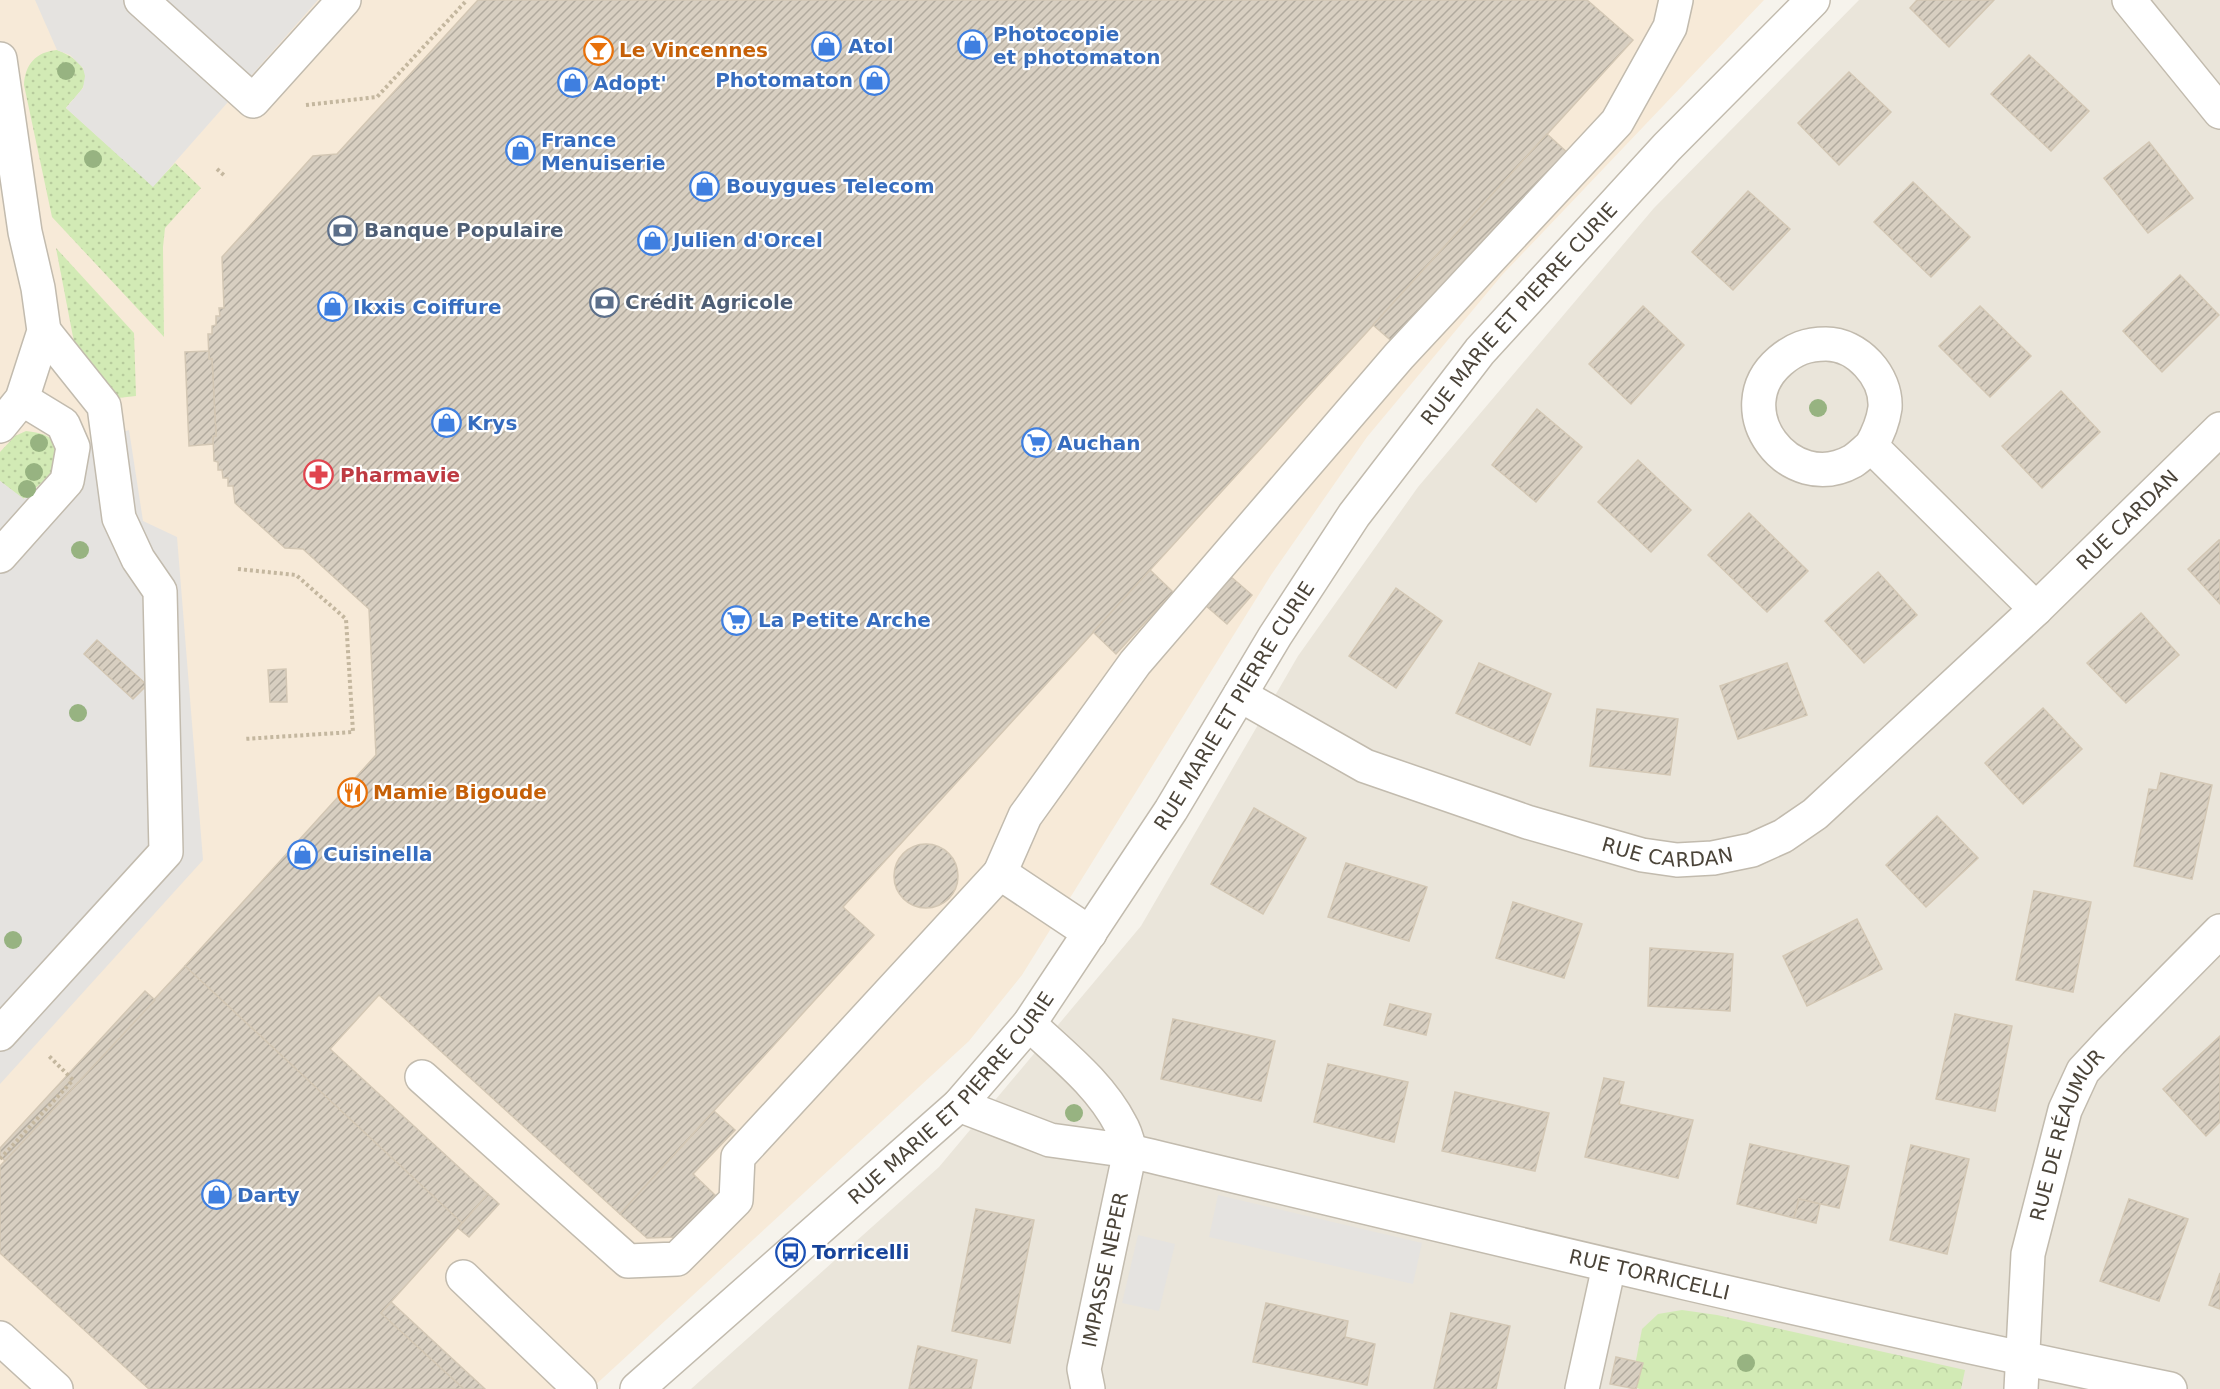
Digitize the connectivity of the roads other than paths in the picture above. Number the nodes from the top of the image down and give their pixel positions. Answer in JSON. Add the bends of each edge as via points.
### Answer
{"nodes":[{"id":1,"x":141,"y":0,"type":"edge"},
{"id":2,"x":344,"y":0,"type":"edge"},
{"id":3,"x":1676,"y":0,"type":"edge"},
{"id":4,"x":1813,"y":0,"type":"edge"},
{"id":5,"x":2129,"y":0,"type":"edge"},
{"id":6,"x":0,"y":59,"type":"edge"},
{"id":7,"x":2220,"y":112,"type":"edge"},
{"id":8,"x":44,"y":331,"type":"junction"},
{"id":9,"x":22,"y":399,"type":"junction"},
{"id":10,"x":0,"y":426,"type":"edge"},
{"id":11,"x":2220,"y":429,"type":"edge"},
{"id":12,"x":1871,"y":446,"type":"dead end"},
{"id":13,"x":0,"y":556,"type":"edge"},
{"id":14,"x":2036,"y":609,"type":"junction"},
{"id":15,"x":1240,"y":695,"type":"junction"},
{"id":16,"x":1000,"y":873,"type":"junction"},
{"id":17,"x":2220,"y":931,"type":"edge"},
{"id":18,"x":1090,"y":933,"type":"junction"},
{"id":19,"x":1029,"y":1024,"type":"junction"},
{"id":20,"x":0,"y":1034,"type":"edge"},
{"id":21,"x":422,"y":1077,"type":"dead end"},
{"id":22,"x":958,"y":1106,"type":"junction"},
{"id":23,"x":1130,"y":1151,"type":"junction"},
{"id":24,"x":1609,"y":1266,"type":"junction"},
{"id":25,"x":463,"y":1276,"type":"dead end"},
{"id":26,"x":0,"y":1338,"type":"edge"},
{"id":27,"x":2021,"y":1374,"type":"edge"},
{"id":28,"x":56,"y":1389,"type":"edge"},
{"id":29,"x":580,"y":1389,"type":"edge"},
{"id":30,"x":637,"y":1389,"type":"edge"},
{"id":31,"x":1088,"y":1389,"type":"edge"},
{"id":32,"x":1582,"y":1389,"type":"edge"},
{"id":33,"x":2170,"y":1389,"type":"edge"}],
"edges":[{"from":1,"to":2,"type":"street","via":[[253,101]]},
{"from":3,"to":16,"type":"street","via":[[1670,27],[1617,122],[1399,356],[1135,663],[1024,816]]},
{"from":4,"to":15,"type":"street","name":"RUE MARIE ET PIERRE CURIE","via":[[1667,147],[1480,351],[1354,515]]},
{"from":5,"to":7,"type":"street"},
{"from":6,"to":8,"type":"street"},
{"from":8,"to":9,"type":"street"},
{"from":8,"to":20,"type":"street","via":[[104,406],[119,518],[138,559],[160,591],[166,852]]},
{"from":9,"to":10,"type":"street"},
{"from":9,"to":13,"type":"street","via":[[63,424],[73,447],[67,481]]},
{"from":11,"to":14,"type":"street","name":"RUE CARDAN"},
{"from":12,"to":14,"type":"street"},
{"from":14,"to":15,"type":"street","name":"RUE CARDAN","via":[[1815,814],[1783,836],[1752,850],[1713,858],[1677,860],[1642,855],[1527,822],[1365,766]]},
{"from":15,"to":18,"type":"street","name":"RUE MARIE ET PIERRE CURIE"},
{"from":16,"to":18,"type":"street"},
{"from":16,"to":21,"type":"street","via":[[738,1157],[736,1200],[677,1259],[628,1261]]},
{"from":17,"to":27,"type":"street","name":"RUE DE RÉAUMUR","via":[[2083,1071],[2065,1110],[2028,1254]]},
{"from":18,"to":19,"type":"street","name":"RUE MARIE ET PIERRE CURIE"},
{"from":19,"to":22,"type":"street","name":"RUE MARIE ET PIERRE CURIE"},
{"from":19,"to":23,"type":"street","via":[[1103,1097],[1122,1126]]},
{"from":22,"to":23,"type":"street","name":"RUE TORRICELLI","via":[[1050,1140]]},
{"from":22,"to":30,"type":"street","name":"RUE MARIE ET PIERRE CURIE"},
{"from":23,"to":24,"type":"street","name":"RUE TORRICELLI"},
{"from":23,"to":31,"type":"street","name":"IMPASSE NEPER","via":[[1084,1368]]},
{"from":24,"to":27,"type":"street","name":"RUE TORRICELLI"},
{"from":24,"to":32,"type":"street"},
{"from":25,"to":29,"type":"street"},
{"from":26,"to":28,"type":"street"},
{"from":27,"to":33,"type":"street","name":"RUE TORRICELLI"}]}
